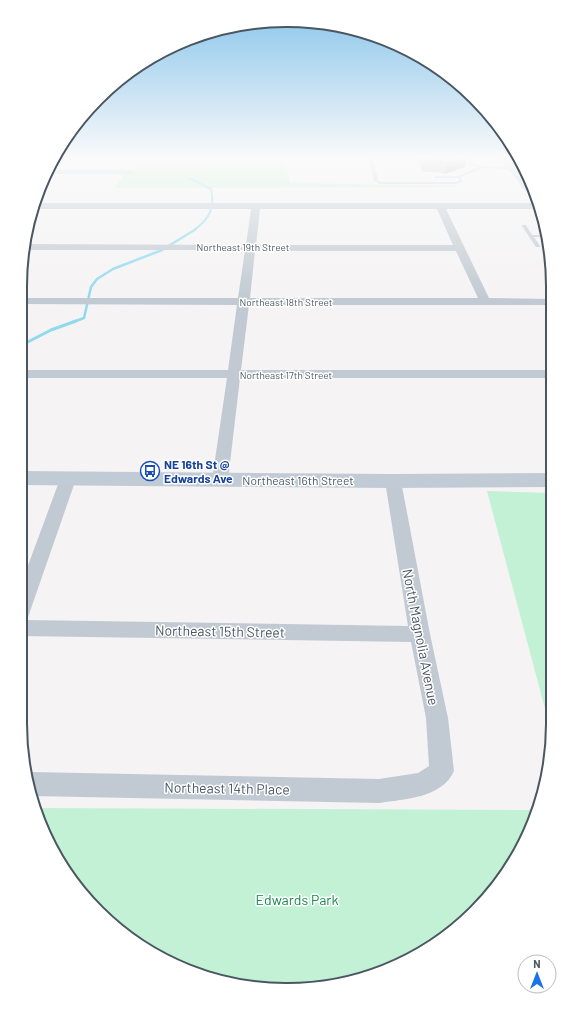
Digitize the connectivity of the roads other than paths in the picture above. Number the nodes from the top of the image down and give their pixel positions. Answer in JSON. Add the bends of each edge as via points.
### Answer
{"nodes":[{"id":1,"x":40,"y":206,"type":"edge"},
{"id":2,"x":256,"y":206,"type":"junction"},
{"id":3,"x":440,"y":206,"type":"junction"},
{"id":4,"x":533,"y":206,"type":"edge"},
{"id":5,"x":524,"y":226,"type":"dead end"},
{"id":6,"x":531,"y":236,"type":"junction"},
{"id":7,"x":541,"y":236,"type":"edge"},
{"id":8,"x":538,"y":246,"type":"dead end"},
{"id":9,"x":30,"y":247,"type":"edge"},
{"id":10,"x":251,"y":248,"type":"junction"},
{"id":11,"x":460,"y":248,"type":"junction"},
{"id":12,"x":27,"y":301,"type":"edge"},
{"id":13,"x":243,"y":302,"type":"junction"},
{"id":14,"x":485,"y":302,"type":"junction"},
{"id":15,"x":546,"y":302,"type":"edge"},
{"id":16,"x":27,"y":374,"type":"edge"},
{"id":17,"x":546,"y":374,"type":"edge"},
{"id":18,"x":234,"y":375,"type":"junction"},
{"id":19,"x":27,"y":478,"type":"edge"},
{"id":20,"x":68,"y":479,"type":"junction"},
{"id":21,"x":220,"y":480,"type":"junction"},
{"id":22,"x":546,"y":480,"type":"edge"},
{"id":23,"x":392,"y":481,"type":"junction"},
{"id":24,"x":27,"y":595,"type":"edge"},
{"id":25,"x":27,"y":628,"type":"edge"},
{"id":26,"x":420,"y":634,"type":"junction"},
{"id":27,"x":34,"y":784,"type":"edge"},
{"id":28,"x":423,"y":784,"type":"joint"}],
"edges":[{"from":1,"to":2,"type":"street"},
{"from":2,"to":3,"type":"street"},
{"from":2,"to":10,"type":"street"},
{"from":3,"to":4,"type":"street"},
{"from":3,"to":11,"type":"street"},
{"from":5,"to":6,"type":"lane"},
{"from":6,"to":7,"type":"lane"},
{"from":6,"to":8,"type":"lane"},
{"from":9,"to":10,"type":"street","name":"Northeast 19th Street"},
{"from":10,"to":11,"type":"street","name":"Northeast 19th Street"},
{"from":10,"to":13,"type":"street"},
{"from":11,"to":14,"type":"street"},
{"from":12,"to":13,"type":"street","name":"Northeast 18th Street"},
{"from":13,"to":14,"type":"street","name":"Northeast 18th Street"},
{"from":13,"to":18,"type":"street"},
{"from":14,"to":15,"type":"street","name":"Northeast 18th Street"},
{"from":16,"to":18,"type":"street","name":"Northeast 17th Street"},
{"from":17,"to":18,"type":"street","name":"Northeast 17th Street"},
{"from":18,"to":21,"type":"street"},
{"from":19,"to":20,"type":"street","name":"Northeast 16th Street"},
{"from":20,"to":21,"type":"street","name":"Northeast 16th Street"},
{"from":20,"to":24,"type":"street"},
{"from":21,"to":23,"type":"street","name":"Northeast 16th Street"},
{"from":22,"to":23,"type":"street","name":"Northeast 16th Street"},
{"from":23,"to":26,"type":"street","name":"North Magnolia Avenue"},
{"from":25,"to":26,"type":"street","name":"Northeast 15th Street"},
{"from":26,"to":28,"type":"street","name":"North Magnolia Avenue","via":[[437,718],[442,771]]},
{"from":27,"to":28,"type":"street","name":"Northeast 14th Place","via":[[379,791]]}]}
